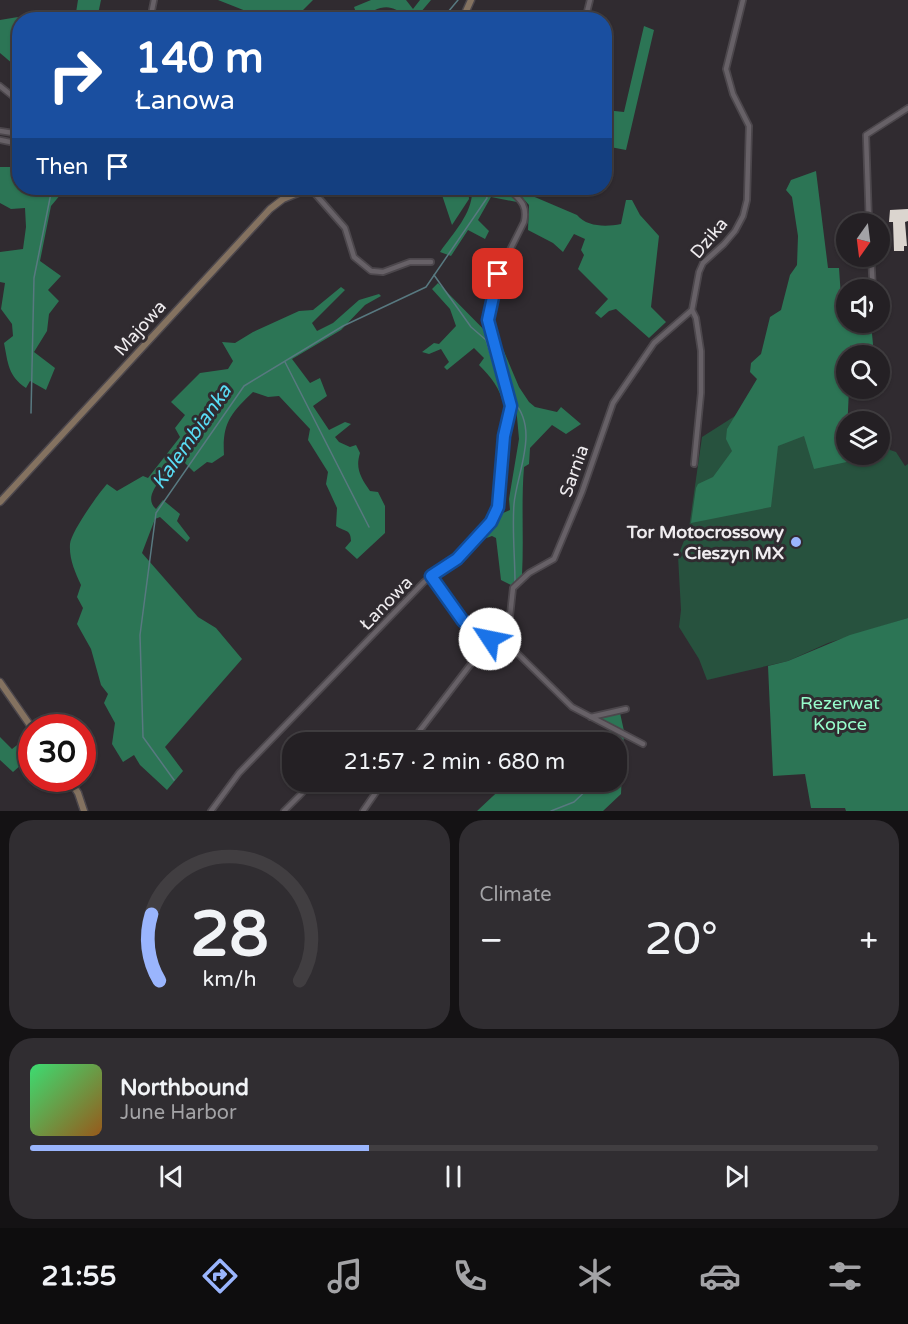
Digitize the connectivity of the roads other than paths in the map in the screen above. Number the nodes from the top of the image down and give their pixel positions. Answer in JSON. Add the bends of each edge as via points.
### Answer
{"nodes":[{"id":1,"x":743,"y":0,"type":"edge"},
{"id":2,"x":0,"y":86,"type":"edge"},
{"id":3,"x":12,"y":96,"type":"edge"},
{"id":4,"x":908,"y":108,"type":"edge"},
{"id":5,"x":293,"y":195,"type":"edge"},
{"id":6,"x":316,"y":195,"type":"edge"},
{"id":7,"x":516,"y":195,"type":"edge"},
{"id":8,"x":869,"y":213,"type":"edge"},
{"id":9,"x":430,"y":262,"type":"dead end"},
{"id":10,"x":692,"y":310,"type":"junction"},
{"id":11,"x":694,"y":464,"type":"dead end"},
{"id":12,"x":0,"y":502,"type":"edge"},
{"id":13,"x":431,"y":576,"type":"junction"},
{"id":14,"x":490,"y":639,"type":"junction"},
{"id":15,"x":512,"y":648,"type":"junction"},
{"id":16,"x":0,"y":682,"type":"edge"},
{"id":17,"x":626,"y":709,"type":"dead end"},
{"id":18,"x":22,"y":714,"type":"edge"},
{"id":19,"x":591,"y":717,"type":"junction"},
{"id":20,"x":419,"y":732,"type":"edge"},
{"id":21,"x":643,"y":744,"type":"dead end"},
{"id":22,"x":77,"y":792,"type":"edge"},
{"id":23,"x":376,"y":792,"type":"edge"},
{"id":24,"x":303,"y":793,"type":"dead end"},
{"id":25,"x":84,"y":811,"type":"edge"},
{"id":26,"x":211,"y":811,"type":"edge"},
{"id":27,"x":285,"y":811,"type":"edge"},
{"id":28,"x":363,"y":811,"type":"edge"}],
"edges":[{"from":1,"to":10,"type":"street","name":"Dzika","via":[[726,69],[749,126],[746,209],[735,231],[703,263]]},
{"from":2,"to":3,"type":"street"},
{"from":4,"to":8,"type":"street","via":[[866,135]]},
{"from":5,"to":12,"type":"street","name":"Majowa","via":[[270,209]]},
{"from":6,"to":9,"type":"street","via":[[345,228],[354,257],[371,271],[383,272],[410,262]]},
{"from":7,"to":13,"type":"street","name":"Łanowa","via":[[526,211],[524,222],[495,282],[488,320],[511,400],[498,507],[491,522],[457,559]]},
{"from":10,"to":11,"type":"street","name":"Dzika","via":[[701,351]]},
{"from":10,"to":15,"type":"street","name":"Sarnia","via":[[654,343],[613,403],[554,560],[529,573],[513,588],[508,625]]},
{"from":13,"to":14,"type":"street","via":[[463,621]]},
{"from":13,"to":26,"type":"street","name":"Łanowa","via":[[239,773]]},
{"from":14,"to":15,"type":"street"},
{"from":14,"to":20,"type":"street"},
{"from":15,"to":19,"type":"street","via":[[555,693],[578,712]]},
{"from":16,"to":18,"type":"street"},
{"from":17,"to":19,"type":"street"},
{"from":19,"to":21,"type":"street"},
{"from":22,"to":25,"type":"street"},
{"from":23,"to":28,"type":"street"},
{"from":24,"to":27,"type":"street"}]}
